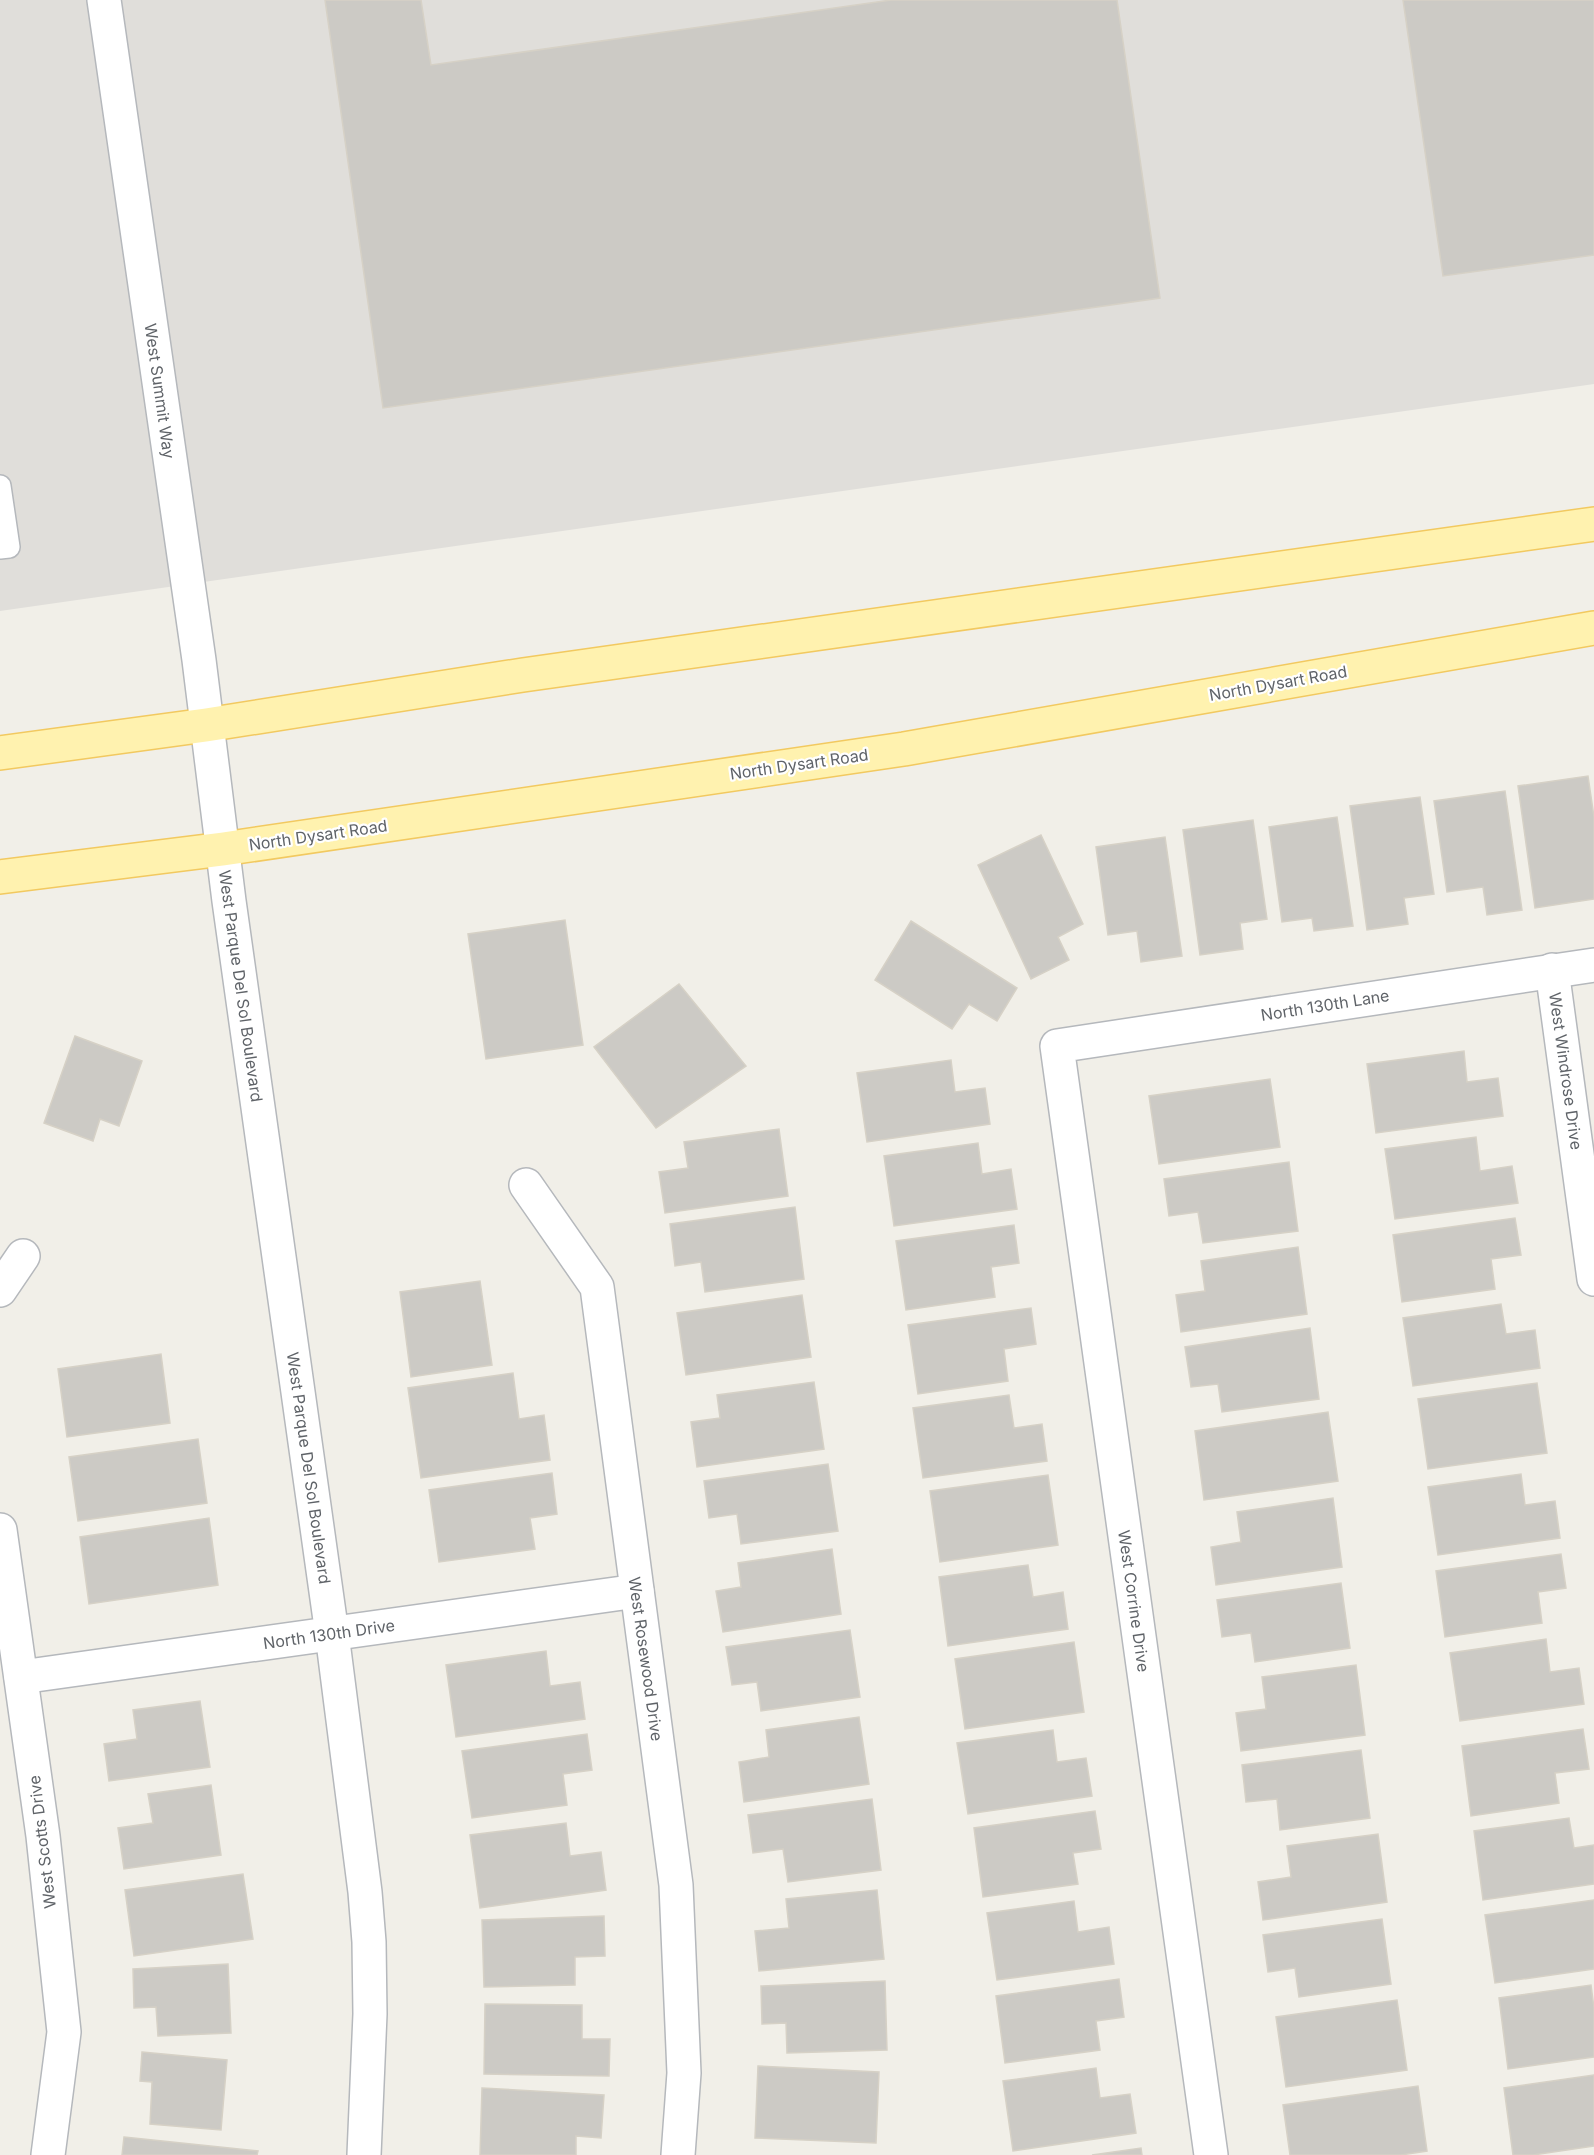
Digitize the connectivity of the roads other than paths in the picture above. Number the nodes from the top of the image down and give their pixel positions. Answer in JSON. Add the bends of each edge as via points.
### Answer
{"nodes":[{"id":1,"x":104,"y":0,"type":"edge"},
{"id":2,"x":0,"y":486,"type":"edge"},
{"id":3,"x":1594,"y":524,"type":"edge"},
{"id":4,"x":0,"y":548,"type":"edge"},
{"id":5,"x":1594,"y":628,"type":"edge"},
{"id":6,"x":206,"y":724,"type":"junction"},
{"id":7,"x":0,"y":753,"type":"edge"},
{"id":8,"x":214,"y":783,"type":"joint"},
{"id":9,"x":223,"y":849,"type":"junction"},
{"id":10,"x":0,"y":877,"type":"edge"},
{"id":11,"x":1594,"y":965,"type":"edge"},
{"id":12,"x":1552,"y":970,"type":"junction"},
{"id":13,"x":1057,"y":1046,"type":"joint"},
{"id":14,"x":526,"y":1185,"type":"dead end"},
{"id":15,"x":23,"y":1256,"type":"dead end"},
{"id":16,"x":1594,"y":1278,"type":"edge"},
{"id":17,"x":0,"y":1290,"type":"edge"},
{"id":18,"x":0,"y":1530,"type":"edge"},
{"id":19,"x":637,"y":1591,"type":"junction"},
{"id":20,"x":332,"y":1634,"type":"junction"},
{"id":21,"x":21,"y":1677,"type":"junction"},
{"id":22,"x":48,"y":2155,"type":"edge"},
{"id":23,"x":364,"y":2155,"type":"edge"},
{"id":24,"x":678,"y":2155,"type":"edge"},
{"id":25,"x":1211,"y":2155,"type":"edge"}],
"edges":[{"from":1,"to":6,"type":"street","name":"West Summit Way"},
{"from":2,"to":4,"type":"lane","via":[[9,547]]},
{"from":3,"to":6,"type":"main road","via":[[523,675]]},
{"from":5,"to":9,"type":"main road","name":"North Dysart Road","via":[[904,749]]},
{"from":6,"to":7,"type":"main road"},
{"from":6,"to":8,"type":"street","name":"West Summit Way"},
{"from":8,"to":9,"type":"street","name":"West Parque Del Sol Boulevard"},
{"from":9,"to":10,"type":"main road","name":"North Dysart Road"},
{"from":9,"to":20,"type":"street","name":"West Parque Del Sol Boulevard"},
{"from":11,"to":12,"type":"street","name":"North 130th Lane"},
{"from":12,"to":13,"type":"street","name":"North 130th Lane"},
{"from":12,"to":16,"type":"street","name":"West Windrose Drive"},
{"from":13,"to":25,"type":"street","name":"West Corrine Drive"},
{"from":14,"to":19,"type":"street","name":"West Rosewood Drive","via":[[597,1287]]},
{"from":15,"to":17,"type":"street"},
{"from":18,"to":21,"type":"street","name":"West Scotts Drive"},
{"from":19,"to":20,"type":"street","name":"North 130th Drive"},
{"from":19,"to":24,"type":"street","name":"West Rosewood Drive","via":[[676,1885],[684,2073]]},
{"from":20,"to":21,"type":"street","name":"North 130th Drive"},
{"from":20,"to":23,"type":"street","name":"West Parque Del Sol Boulevard","via":[[369,1942]]},
{"from":21,"to":22,"type":"street","name":"West Scotts Drive","via":[[64,2031]]}]}
